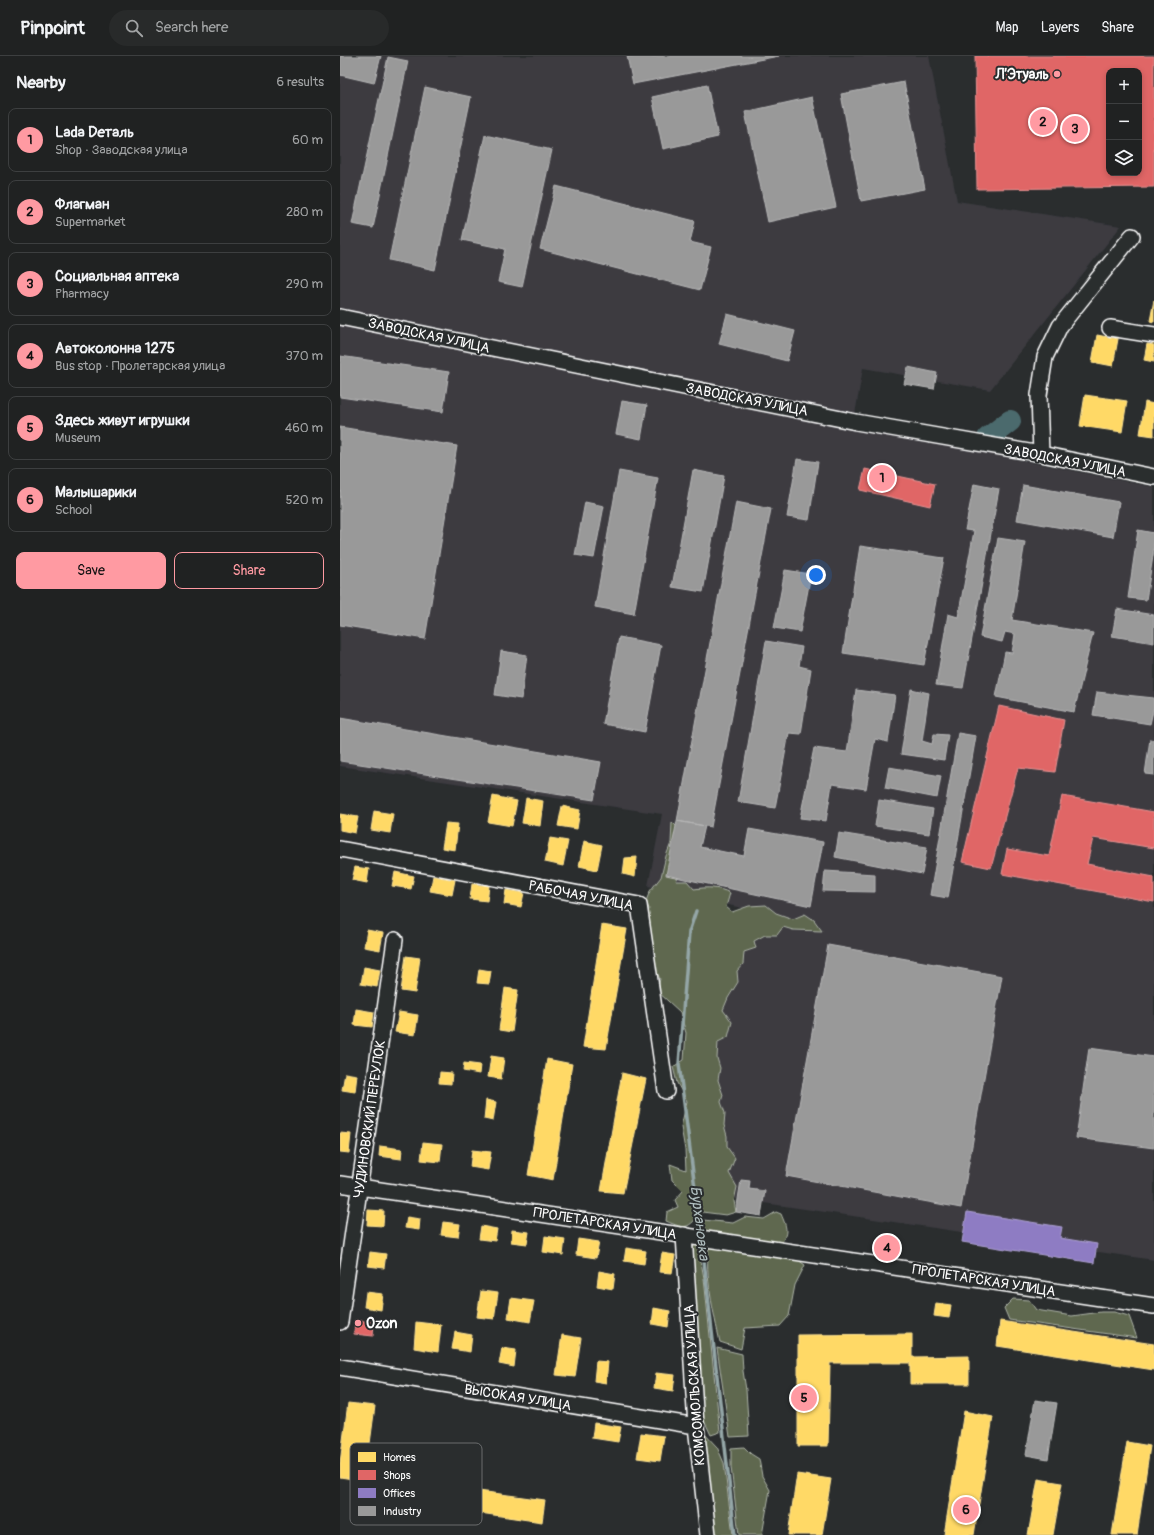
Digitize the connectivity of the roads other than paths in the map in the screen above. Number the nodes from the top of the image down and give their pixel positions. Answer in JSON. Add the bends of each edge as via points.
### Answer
{"nodes":[{"id":1,"x":1132,"y":236,"type":"dead end"},
{"id":2,"x":340,"y":317,"type":"edge"},
{"id":3,"x":1110,"y":328,"type":"dead end"},
{"id":4,"x":1154,"y":335,"type":"edge"},
{"id":5,"x":1041,"y":454,"type":"junction"},
{"id":6,"x":1154,"y":477,"type":"edge"},
{"id":7,"x":340,"y":849,"type":"edge"},
{"id":8,"x":395,"y":940,"type":"dead end"},
{"id":9,"x":666,"y":1091,"type":"dead end"},
{"id":10,"x":340,"y":1184,"type":"edge"},
{"id":11,"x":360,"y":1187,"type":"junction"},
{"id":12,"x":696,"y":1237,"type":"junction"},
{"id":13,"x":1154,"y":1306,"type":"edge"},
{"id":14,"x":340,"y":1322,"type":"edge"},
{"id":15,"x":340,"y":1367,"type":"edge"},
{"id":16,"x":696,"y":1426,"type":"junction"},
{"id":17,"x":708,"y":1535,"type":"edge"}],
"edges":[{"from":1,"to":5,"type":"street","via":[[1060,326],[1045,357],[1039,395]]},
{"from":2,"to":5,"type":"street","name":"ЗАВОДСКАЯ УЛИЦА","via":[[849,420]]},
{"from":3,"to":4,"type":"street"},
{"from":5,"to":6,"type":"street","name":"ЗАВОДСКАЯ УЛИЦА"},
{"from":7,"to":9,"type":"street","name":"РАБОЧАЯ УЛИЦА","via":[[639,905]]},
{"from":8,"to":11,"type":"street","name":"ЧУДИНОВСКИЙ ПЕРЕУЛОК"},
{"from":10,"to":11,"type":"street","name":"ПРОЛЕТАРСКАЯ УЛИЦА"},
{"from":11,"to":12,"type":"street","name":"ПРОЛЕТАРСКАЯ УЛИЦА"},
{"from":11,"to":14,"type":"street","name":"ЧУДИНОВСКИЙ ПЕРЕУЛОК"},
{"from":12,"to":13,"type":"street","name":"ПРОЛЕТАРСКАЯ УЛИЦА"},
{"from":12,"to":16,"type":"street","name":"КОМСОМОЛЬСКАЯ УЛИЦА"},
{"from":15,"to":16,"type":"street","name":"ВЫСОКАЯ УЛИЦА"},
{"from":16,"to":17,"type":"street","name":"КОМСОМОЛЬСКАЯ УЛИЦА"}]}
